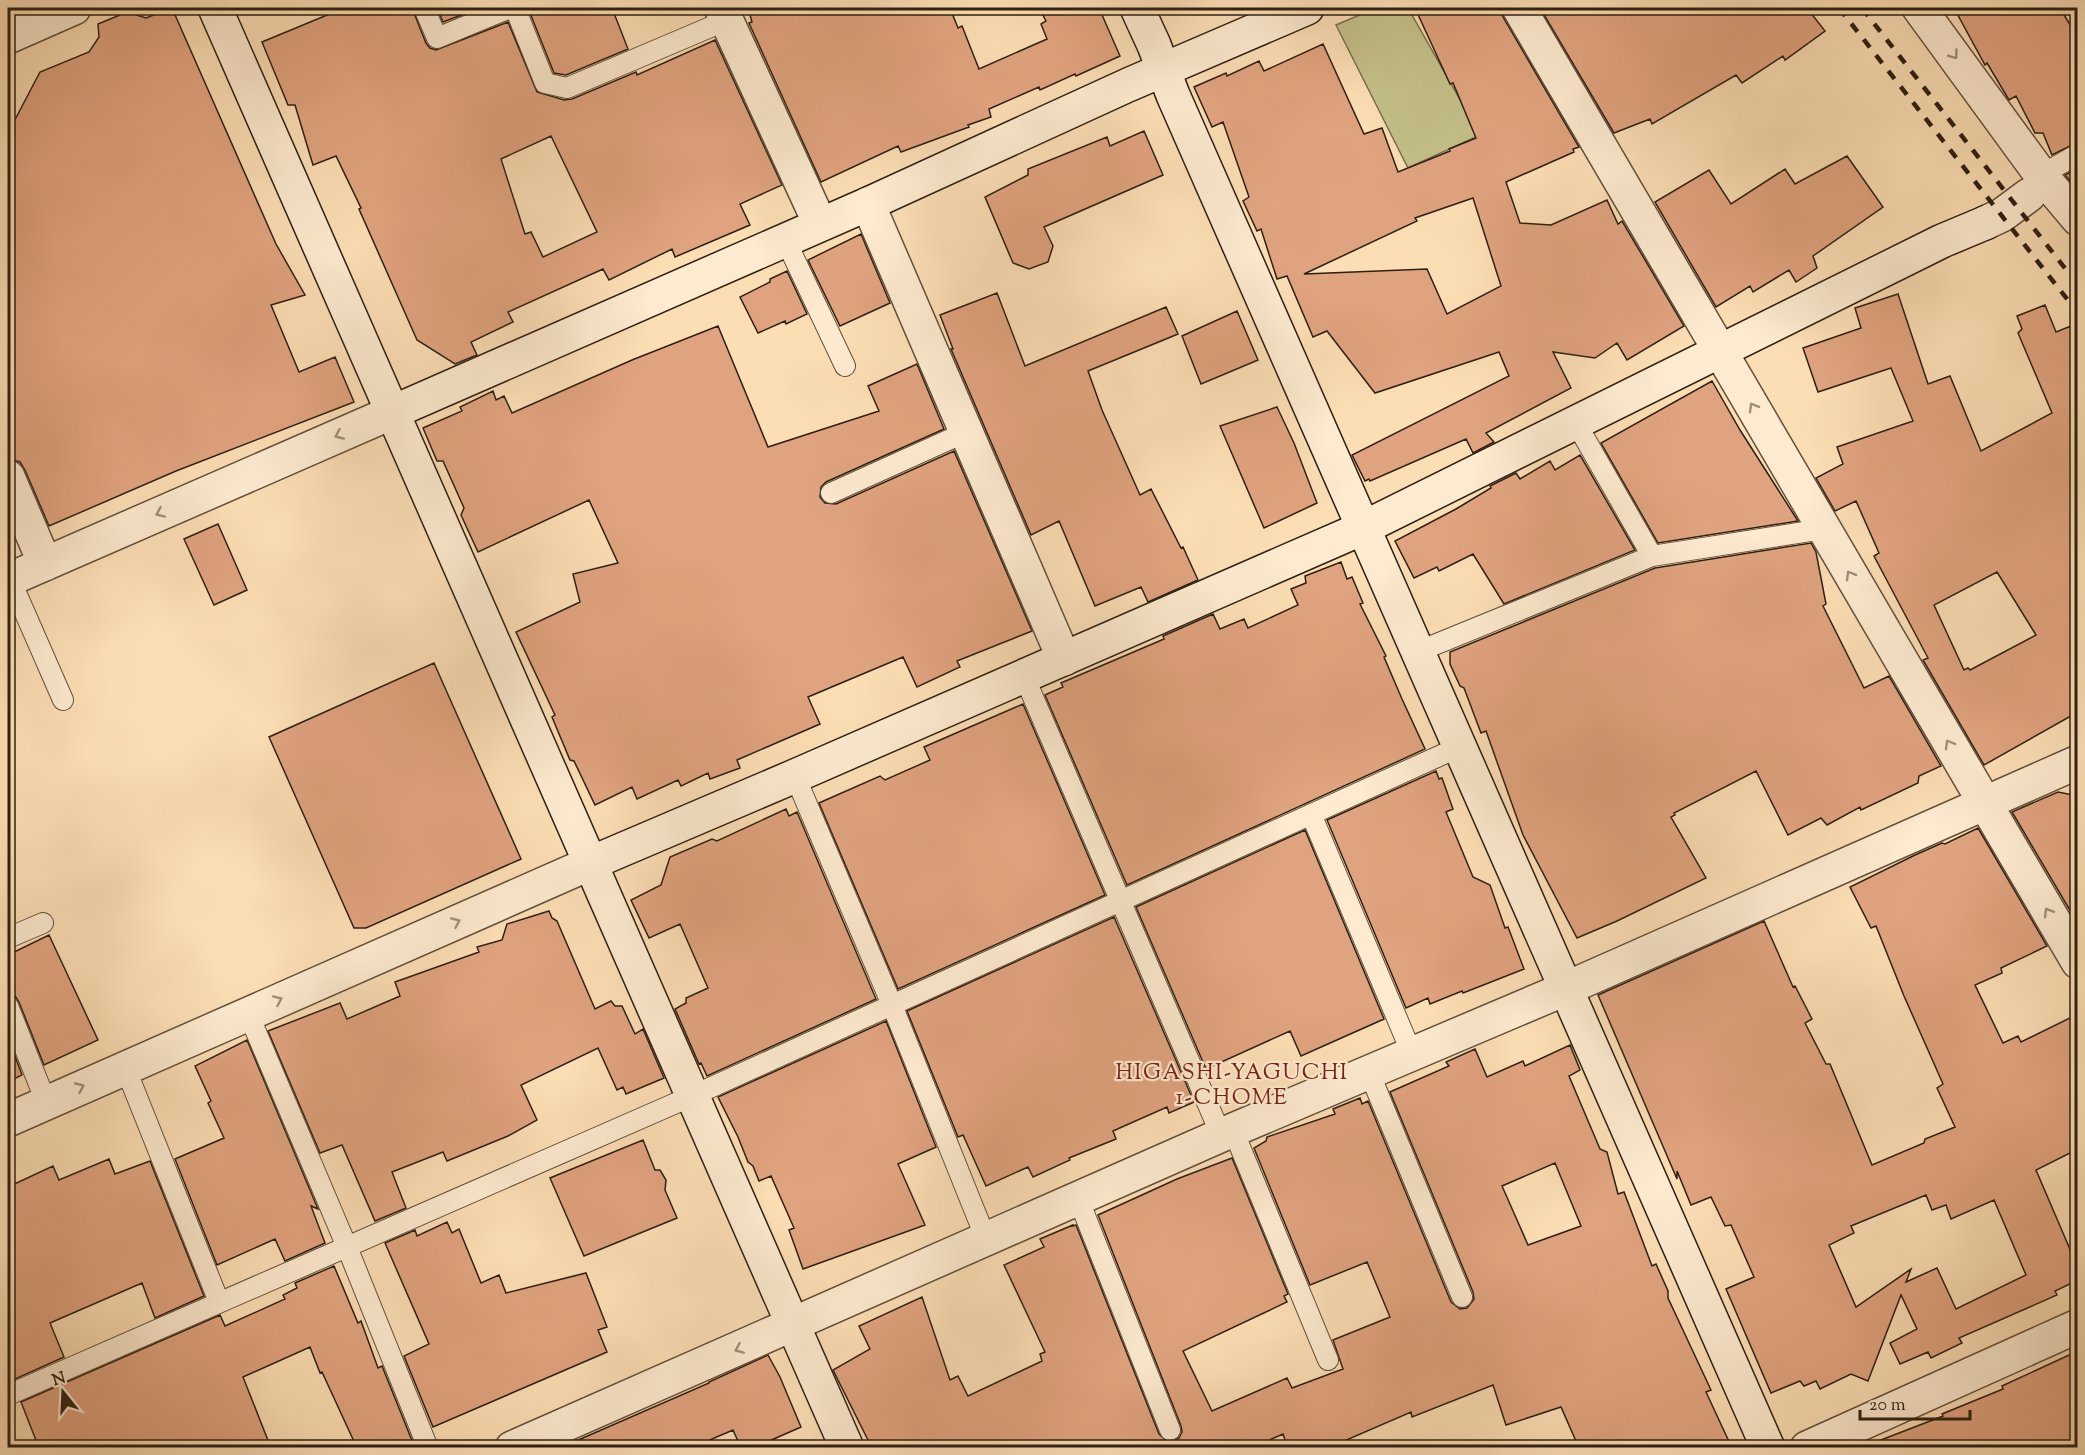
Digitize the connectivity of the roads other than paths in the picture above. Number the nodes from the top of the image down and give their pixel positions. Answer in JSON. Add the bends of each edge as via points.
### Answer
{"nodes":[{"id":1,"x":74,"y":8,"type":"edge"},
{"id":2,"x":215,"y":8,"type":"edge"},
{"id":3,"x":424,"y":8,"type":"edge"},
{"id":4,"x":510,"y":8,"type":"edge"},
{"id":5,"x":515,"y":8,"type":"edge"},
{"id":6,"x":1137,"y":8,"type":"edge"},
{"id":7,"x":1307,"y":8,"type":"edge"},
{"id":8,"x":1519,"y":8,"type":"edge"},
{"id":9,"x":1919,"y":8,"type":"edge"},
{"id":10,"x":724,"y":14,"type":"edge"},
{"id":11,"x":8,"y":37,"type":"edge"},
{"id":12,"x":1163,"y":70,"type":"junction"},
{"id":13,"x":2078,"y":154,"type":"edge"},
{"id":14,"x":2035,"y":185,"type":"junction"},
{"id":15,"x":868,"y":204,"type":"junction"},
{"id":16,"x":2078,"y":219,"type":"edge"},
{"id":17,"x":820,"y":224,"type":"junction"},
{"id":18,"x":785,"y":239,"type":"junction"},
{"id":19,"x":1720,"y":351,"type":"junction"},
{"id":20,"x":844,"y":366,"type":"dead end"},
{"id":21,"x":393,"y":412,"type":"junction"},
{"id":22,"x":1576,"y":423,"type":"junction"},
{"id":23,"x":966,"y":432,"type":"junction"},
{"id":24,"x":8,"y":477,"type":"edge"},
{"id":25,"x":831,"y":493,"type":"dead end"},
{"id":26,"x":1363,"y":528,"type":"junction"},
{"id":27,"x":1823,"y":529,"type":"junction"},
{"id":28,"x":1652,"y":556,"type":"junction"},
{"id":29,"x":45,"y":564,"type":"junction"},
{"id":30,"x":9,"y":579,"type":"edge"},
{"id":31,"x":1417,"y":652,"type":"junction"},
{"id":32,"x":1064,"y":658,"type":"junction"},
{"id":33,"x":1024,"y":676,"type":"junction"},
{"id":34,"x":63,"y":700,"type":"dead end"},
{"id":35,"x":1459,"y":747,"type":"junction"},
{"id":36,"x":2078,"y":762,"type":"edge"},
{"id":37,"x":795,"y":777,"type":"junction"},
{"id":38,"x":1983,"y":804,"type":"junction"},
{"id":39,"x":1311,"y":814,"type":"junction"},
{"id":40,"x":591,"y":863,"type":"junction"},
{"id":41,"x":1119,"y":901,"type":"junction"},
{"id":42,"x":43,"y":923,"type":"dead end"},
{"id":43,"x":8,"y":938,"type":"edge"},
{"id":44,"x":2078,"y":962,"type":"edge"},
{"id":45,"x":1565,"y":989,"type":"junction"},
{"id":46,"x":892,"y":1005,"type":"junction"},
{"id":47,"x":8,"y":1006,"type":"edge"},
{"id":48,"x":248,"y":1013,"type":"junction"},
{"id":49,"x":1412,"y":1054,"type":"junction"},
{"id":50,"x":125,"y":1067,"type":"junction"},
{"id":51,"x":1369,"y":1072,"type":"junction"},
{"id":52,"x":692,"y":1096,"type":"junction"},
{"id":53,"x":46,"y":1102,"type":"junction"},
{"id":54,"x":8,"y":1119,"type":"edge"},
{"id":55,"x":1227,"y":1133,"type":"junction"},
{"id":56,"x":1078,"y":1198,"type":"junction"},
{"id":57,"x":986,"y":1239,"type":"junction"},
{"id":58,"x":347,"y":1247,"type":"junction"},
{"id":59,"x":1462,"y":1297,"type":"dead end"},
{"id":60,"x":219,"y":1302,"type":"junction"},
{"id":61,"x":793,"y":1325,"type":"junction"},
{"id":62,"x":2078,"y":1326,"type":"edge"},
{"id":63,"x":1328,"y":1360,"type":"dead end"},
{"id":64,"x":8,"y":1395,"type":"edge"},
{"id":65,"x":1170,"y":1430,"type":"dead end"},
{"id":66,"x":428,"y":1448,"type":"edge"},
{"id":67,"x":512,"y":1448,"type":"edge"},
{"id":68,"x":847,"y":1448,"type":"edge"},
{"id":69,"x":1768,"y":1448,"type":"edge"},
{"id":70,"x":1808,"y":1448,"type":"edge"}],
"edges":[{"from":1,"to":11,"type":"street"},
{"from":2,"to":21,"type":"street"},
{"from":3,"to":4,"type":"lane","via":[[437,38]]},
{"from":5,"to":10,"type":"lane","via":[[545,83],[567,88]]},
{"from":6,"to":12,"type":"street"},
{"from":7,"to":12,"type":"street"},
{"from":8,"to":19,"type":"street"},
{"from":9,"to":14,"type":"street","one_way":true},
{"from":10,"to":17,"type":"street"},
{"from":12,"to":15,"type":"street"},
{"from":12,"to":26,"type":"street"},
{"from":13,"to":14,"type":"lane"},
{"from":14,"to":16,"type":"street"},
{"from":14,"to":19,"type":"street","via":[[2002,215]]},
{"from":15,"to":17,"type":"street"},
{"from":15,"to":23,"type":"street"},
{"from":17,"to":18,"type":"street"},
{"from":18,"to":20,"type":"lane"},
{"from":18,"to":21,"type":"street"},
{"from":19,"to":22,"type":"street"},
{"from":27,"to":19,"type":"street","one_way":true},
{"from":21,"to":29,"type":"street","one_way":true},
{"from":21,"to":40,"type":"street"},
{"from":22,"to":26,"type":"street"},
{"from":22,"to":28,"type":"lane"},
{"from":23,"to":25,"type":"lane"},
{"from":23,"to":32,"type":"street"},
{"from":24,"to":29,"type":"street"},
{"from":26,"to":31,"type":"street"},
{"from":26,"to":32,"type":"street"},
{"from":27,"to":28,"type":"lane"},
{"from":38,"to":27,"type":"street","one_way":true},
{"from":28,"to":31,"type":"lane"},
{"from":29,"to":30,"type":"street"},
{"from":30,"to":34,"type":"lane"},
{"from":31,"to":35,"type":"street"},
{"from":32,"to":33,"type":"street"},
{"from":33,"to":37,"type":"street"},
{"from":33,"to":41,"type":"lane"},
{"from":35,"to":39,"type":"lane"},
{"from":35,"to":45,"type":"street"},
{"from":36,"to":38,"type":"street"},
{"from":37,"to":40,"type":"street"},
{"from":37,"to":46,"type":"lane"},
{"from":44,"to":38,"type":"street","one_way":true},
{"from":38,"to":45,"type":"street"},
{"from":39,"to":41,"type":"lane"},
{"from":39,"to":49,"type":"lane"},
{"from":48,"to":40,"type":"street","one_way":true},
{"from":40,"to":52,"type":"street"},
{"from":41,"to":46,"type":"lane"},
{"from":41,"to":55,"type":"lane"},
{"from":42,"to":43,"type":"lane"},
{"from":45,"to":49,"type":"street"},
{"from":45,"to":69,"type":"street"},
{"from":46,"to":52,"type":"lane"},
{"from":46,"to":57,"type":"lane"},
{"from":47,"to":53,"type":"lane"},
{"from":48,"to":50,"type":"street"},
{"from":48,"to":58,"type":"lane"},
{"from":49,"to":51,"type":"street"},
{"from":53,"to":50,"type":"street","one_way":true},
{"from":50,"to":60,"type":"lane"},
{"from":51,"to":55,"type":"street"},
{"from":51,"to":59,"type":"lane"},
{"from":52,"to":58,"type":"lane"},
{"from":52,"to":61,"type":"street"},
{"from":53,"to":54,"type":"street"},
{"from":55,"to":56,"type":"street"},
{"from":55,"to":63,"type":"lane"},
{"from":56,"to":57,"type":"street"},
{"from":56,"to":65,"type":"lane"},
{"from":57,"to":61,"type":"street"},
{"from":58,"to":60,"type":"lane"},
{"from":58,"to":66,"type":"lane"},
{"from":60,"to":64,"type":"lane"},
{"from":61,"to":67,"type":"street","one_way":true},
{"from":61,"to":68,"type":"street"},
{"from":62,"to":70,"type":"street"}]}
